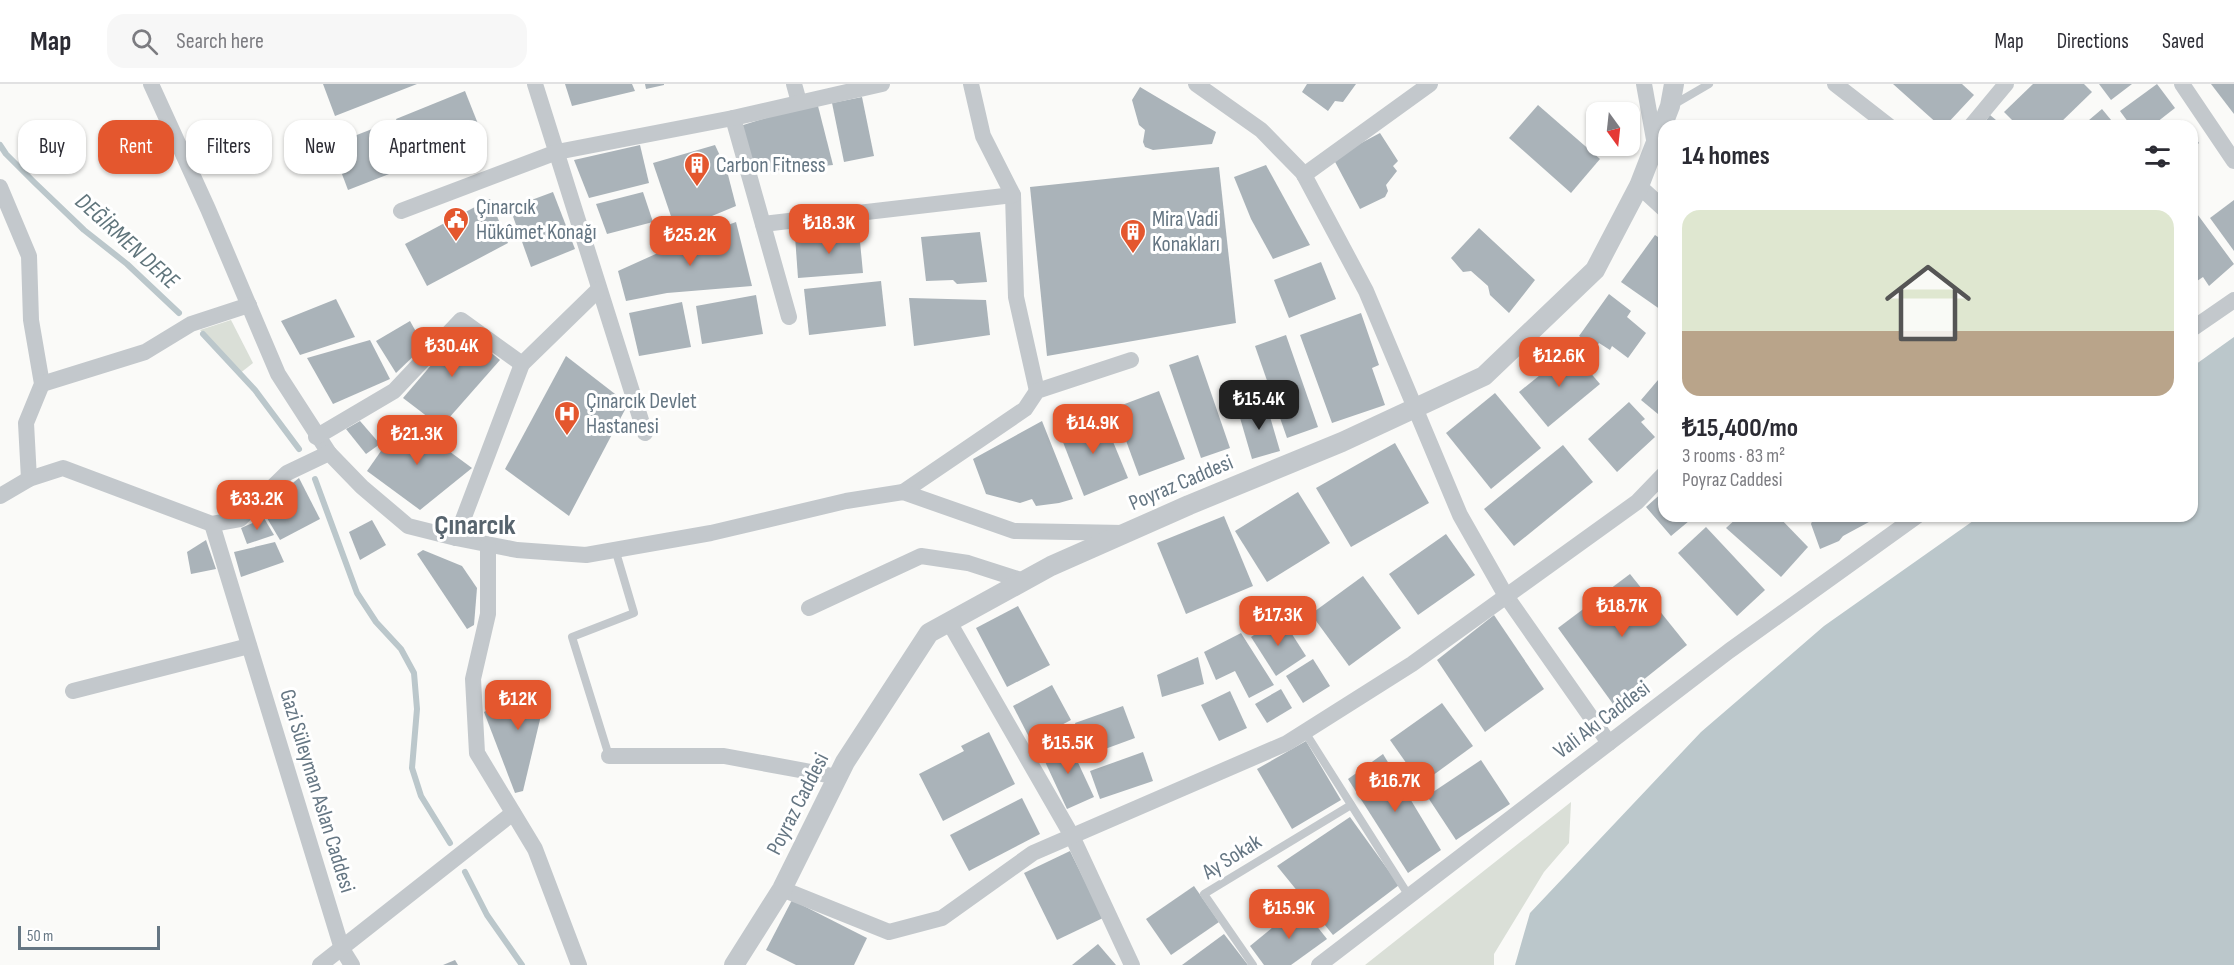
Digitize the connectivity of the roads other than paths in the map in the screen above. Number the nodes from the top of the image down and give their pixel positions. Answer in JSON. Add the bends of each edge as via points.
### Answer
{"nodes":[{"id":1,"x":151,"y":84,"type":"edge"},
{"id":2,"x":535,"y":84,"type":"edge"},
{"id":3,"x":794,"y":84,"type":"edge"},
{"id":4,"x":882,"y":84,"type":"edge"},
{"id":5,"x":971,"y":84,"type":"edge"},
{"id":6,"x":1196,"y":84,"type":"edge"},
{"id":7,"x":1430,"y":84,"type":"edge"},
{"id":8,"x":1644,"y":84,"type":"edge"},
{"id":9,"x":1674,"y":84,"type":"edge"},
{"id":10,"x":1709,"y":84,"type":"edge"},
{"id":11,"x":1835,"y":84,"type":"edge"},
{"id":12,"x":2006,"y":84,"type":"edge"},
{"id":13,"x":2182,"y":84,"type":"edge"},
{"id":14,"x":799,"y":102,"type":"junction"},
{"id":15,"x":1671,"y":106,"type":"junction"},
{"id":16,"x":733,"y":118,"type":"junction"},
{"id":17,"x":1665,"y":120,"type":"edge"},
{"id":18,"x":1881,"y":120,"type":"edge"},
{"id":19,"x":1976,"y":120,"type":"edge"},
{"id":20,"x":1658,"y":138,"type":"edge"},
{"id":21,"x":1655,"y":145,"type":"junction"},
{"id":22,"x":557,"y":152,"type":"junction"},
{"id":23,"x":2234,"y":161,"type":"edge"},
{"id":24,"x":1304,"y":175,"type":"junction"},
{"id":25,"x":1639,"y":186,"type":"junction"},
{"id":26,"x":0,"y":187,"type":"edge"},
{"id":27,"x":1013,"y":195,"type":"junction"},
{"id":28,"x":1658,"y":203,"type":"edge"},
{"id":29,"x":401,"y":211,"type":"dead end"},
{"id":30,"x":763,"y":224,"type":"junction"},
{"id":31,"x":600,"y":289,"type":"junction"},
{"id":32,"x":2234,"y":300,"type":"edge"},
{"id":33,"x":249,"y":305,"type":"junction"},
{"id":34,"x":789,"y":317,"type":"dead end"},
{"id":35,"x":2198,"y":325,"type":"edge"},
{"id":36,"x":1131,"y":360,"type":"dead end"},
{"id":37,"x":522,"y":364,"type":"junction"},
{"id":38,"x":42,"y":384,"type":"junction"},
{"id":39,"x":1036,"y":391,"type":"junction"},
{"id":40,"x":1414,"y":408,"type":"junction"},
{"id":41,"x":645,"y":433,"type":"dead end"},
{"id":42,"x":316,"y":437,"type":"junction"},
{"id":43,"x":329,"y":453,"type":"junction"},
{"id":44,"x":29,"y":479,"type":"junction"},
{"id":45,"x":1658,"y":480,"type":"edge"},
{"id":46,"x":903,"y":492,"type":"junction"},
{"id":47,"x":0,"y":496,"type":"edge"},
{"id":48,"x":1909,"y":522,"type":"edge"},
{"id":49,"x":212,"y":524,"type":"junction"},
{"id":50,"x":1125,"y":533,"type":"junction"},
{"id":51,"x":456,"y":538,"type":"junction"},
{"id":52,"x":488,"y":544,"type":"junction"},
{"id":53,"x":615,"y":549,"type":"junction"},
{"id":54,"x":1024,"y":581,"type":"junction"},
{"id":55,"x":1506,"y":596,"type":"junction"},
{"id":56,"x":809,"y":608,"type":"dead end"},
{"id":57,"x":949,"y":622,"type":"junction"},
{"id":58,"x":249,"y":646,"type":"junction"},
{"id":59,"x":73,"y":691,"type":"dead end"},
{"id":60,"x":1305,"y":732,"type":"junction"},
{"id":61,"x":1609,"y":743,"type":"junction"},
{"id":62,"x":609,"y":756,"type":"joint"},
{"id":63,"x":838,"y":777,"type":"junction"},
{"id":64,"x":1351,"y":805,"type":"junction"},
{"id":65,"x":513,"y":813,"type":"junction"},
{"id":66,"x":1072,"y":836,"type":"junction"},
{"id":67,"x":782,"y":889,"type":"junction"},
{"id":68,"x":1409,"y":896,"type":"junction"},
{"id":69,"x":342,"y":948,"type":"junction"},
{"id":70,"x":320,"y":965,"type":"edge"},
{"id":71,"x":352,"y":965,"type":"edge"},
{"id":72,"x":579,"y":965,"type":"edge"},
{"id":73,"x":734,"y":965,"type":"edge"},
{"id":74,"x":1132,"y":965,"type":"edge"},
{"id":75,"x":1252,"y":965,"type":"edge"},
{"id":76,"x":1319,"y":965,"type":"edge"}],
"edges":[{"from":1,"to":33,"type":"street"},
{"from":2,"to":22,"type":"street"},
{"from":3,"to":14,"type":"street"},
{"from":4,"to":14,"type":"street"},
{"from":5,"to":27,"type":"street","via":[[983,136]]},
{"from":6,"to":24,"type":"street","via":[[1261,130]]},
{"from":7,"to":24,"type":"street"},
{"from":8,"to":21,"type":"street"},
{"from":9,"to":15,"type":"street","name":"Poyraz Caddesi"},
{"from":10,"to":15,"type":"lane"},
{"from":11,"to":18,"type":"street"},
{"from":12,"to":19,"type":"street"},
{"from":13,"to":23,"type":"street"},
{"from":14,"to":16,"type":"street"},
{"from":15,"to":17,"type":"street","name":"Poyraz Caddesi"},
{"from":16,"to":22,"type":"street"},
{"from":16,"to":30,"type":"street"},
{"from":20,"to":21,"type":"street","name":"Poyraz Caddesi"},
{"from":21,"to":25,"type":"street","name":"Poyraz Caddesi"},
{"from":22,"to":29,"type":"street"},
{"from":22,"to":31,"type":"street"},
{"from":24,"to":40,"type":"street","via":[[1366,291]]},
{"from":25,"to":28,"type":"street"},
{"from":25,"to":40,"type":"street","name":"Poyraz Caddesi","via":[[1595,270],[1484,376]]},
{"from":26,"to":38,"type":"street","via":[[29,256],[31,320]]},
{"from":27,"to":30,"type":"street"},
{"from":27,"to":39,"type":"street","via":[[1016,297]]},
{"from":30,"to":34,"type":"street"},
{"from":31,"to":37,"type":"street"},
{"from":31,"to":41,"type":"street"},
{"from":32,"to":35,"type":"street"},
{"from":33,"to":38,"type":"street","via":[[191,324],[145,352]]},
{"from":33,"to":42,"type":"street","via":[[278,374]]},
{"from":36,"to":39,"type":"street"},
{"from":37,"to":42,"type":"street","via":[[460,320],[394,391]]},
{"from":37,"to":51,"type":"street"},
{"from":38,"to":44,"type":"street","via":[[26,423]]},
{"from":39,"to":46,"type":"street","via":[[1025,409]]},
{"from":40,"to":50,"type":"street","name":"Poyraz Caddesi"},
{"from":40,"to":55,"type":"street","via":[[1460,515]]},
{"from":42,"to":43,"type":"street"},
{"from":43,"to":49,"type":"street","via":[[288,473],[240,519]]},
{"from":43,"to":51,"type":"street","via":[[408,526]]},
{"from":44,"to":47,"type":"street"},
{"from":44,"to":49,"type":"street","via":[[63,468]]},
{"from":45,"to":55,"type":"street","via":[[1637,502]]},
{"from":46,"to":50,"type":"street","via":[[1014,531]]},
{"from":46,"to":53,"type":"street"},
{"from":48,"to":61,"type":"street","name":"Vali Akı Caddesi"},
{"from":49,"to":58,"type":"street","name":"Gazi Süleyman Aslan Caddesi"},
{"from":50,"to":54,"type":"street","name":"Poyraz Caddesi"},
{"from":51,"to":52,"type":"street"},
{"from":52,"to":53,"type":"street","via":[[586,555]]},
{"from":52,"to":65,"type":"street","via":[[488,614],[473,679],[477,753]]},
{"from":53,"to":62,"type":"lane","via":[[634,613],[572,637]]},
{"from":54,"to":56,"type":"street","via":[[968,563],[921,556]]},
{"from":54,"to":57,"type":"street","name":"Poyraz Caddesi"},
{"from":55,"to":60,"type":"street","via":[[1412,664]]},
{"from":55,"to":61,"type":"street"},
{"from":57,"to":63,"type":"street","name":"Poyraz Caddesi","via":[[928,633]]},
{"from":57,"to":66,"type":"street"},
{"from":58,"to":59,"type":"street"},
{"from":58,"to":69,"type":"street","name":"Gazi Süleyman Aslan Caddesi"},
{"from":60,"to":64,"type":"lane"},
{"from":60,"to":66,"type":"street"},
{"from":61,"to":68,"type":"street","name":"Vali Akı Caddesi"},
{"from":62,"to":63,"type":"street","via":[[724,756]]},
{"from":63,"to":67,"type":"street","name":"Poyraz Caddesi"},
{"from":64,"to":68,"type":"lane"},
{"from":64,"to":75,"type":"lane","name":"Ay Sokak","via":[[1204,894]]},
{"from":65,"to":69,"type":"street"},
{"from":65,"to":72,"type":"street","via":[[535,849]]},
{"from":66,"to":67,"type":"street","via":[[1033,853],[942,918],[889,932]]},
{"from":66,"to":74,"type":"street"},
{"from":67,"to":73,"type":"street","name":"Poyraz Caddesi"},
{"from":68,"to":76,"type":"street","name":"Vali Akı Caddesi"},
{"from":69,"to":70,"type":"street"},
{"from":69,"to":71,"type":"street","name":"Gazi Süleyman Aslan Caddesi"}]}
